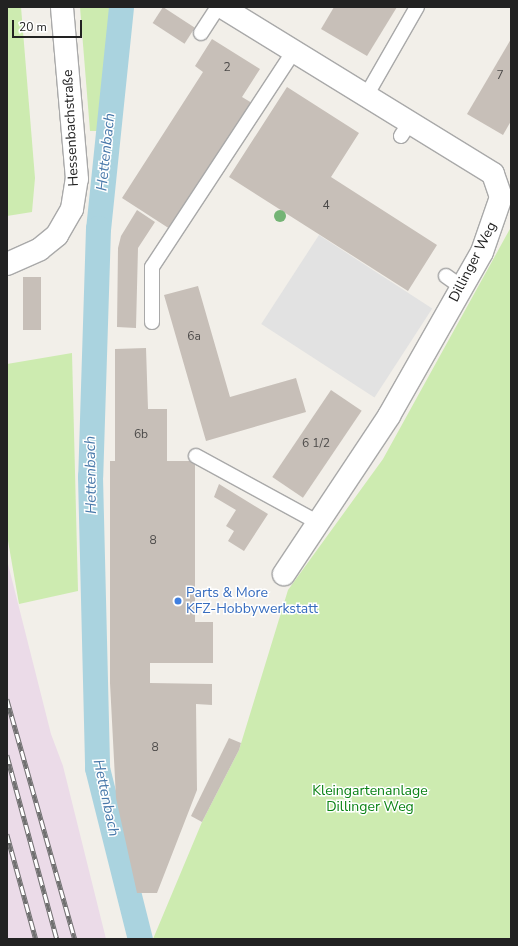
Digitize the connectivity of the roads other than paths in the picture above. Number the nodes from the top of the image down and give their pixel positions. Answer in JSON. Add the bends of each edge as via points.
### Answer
{"nodes":[{"id":1,"x":62,"y":7,"type":"edge"},
{"id":2,"x":218,"y":7,"type":"edge"},
{"id":3,"x":222,"y":7,"type":"edge"},
{"id":4,"x":417,"y":7,"type":"edge"},
{"id":5,"x":201,"y":33,"type":"dead end"},
{"id":6,"x":294,"y":51,"type":"junction"},
{"id":7,"x":366,"y":96,"type":"junction"},
{"id":8,"x":505,"y":185,"type":"edge"},
{"id":9,"x":7,"y":264,"type":"edge"},
{"id":10,"x":152,"y":322,"type":"dead end"},
{"id":11,"x":196,"y":456,"type":"dead end"},
{"id":12,"x":319,"y":523,"type":"junction"},
{"id":13,"x":284,"y":574,"type":"dead end"}],
"edges":[{"from":1,"to":9,"type":"street","name":"Hessenbachstraße","via":[[77,180],[72,209],[57,235],[40,249]]},
{"from":2,"to":5,"type":"lane"},
{"from":3,"to":6,"type":"street","name":"Dillinger Weg"},
{"from":4,"to":7,"type":"lane"},
{"from":6,"to":7,"type":"street","name":"Dillinger Weg"},
{"from":6,"to":10,"type":"lane","via":[[152,267]]},
{"from":7,"to":8,"type":"street","name":"Dillinger Weg","via":[[406,129],[493,174]]},
{"from":8,"to":12,"type":"street","name":"Dillinger Weg","via":[[499,208],[454,282],[389,416]]},
{"from":11,"to":12,"type":"lane"},
{"from":12,"to":13,"type":"street","name":"Dillinger Weg"}]}
